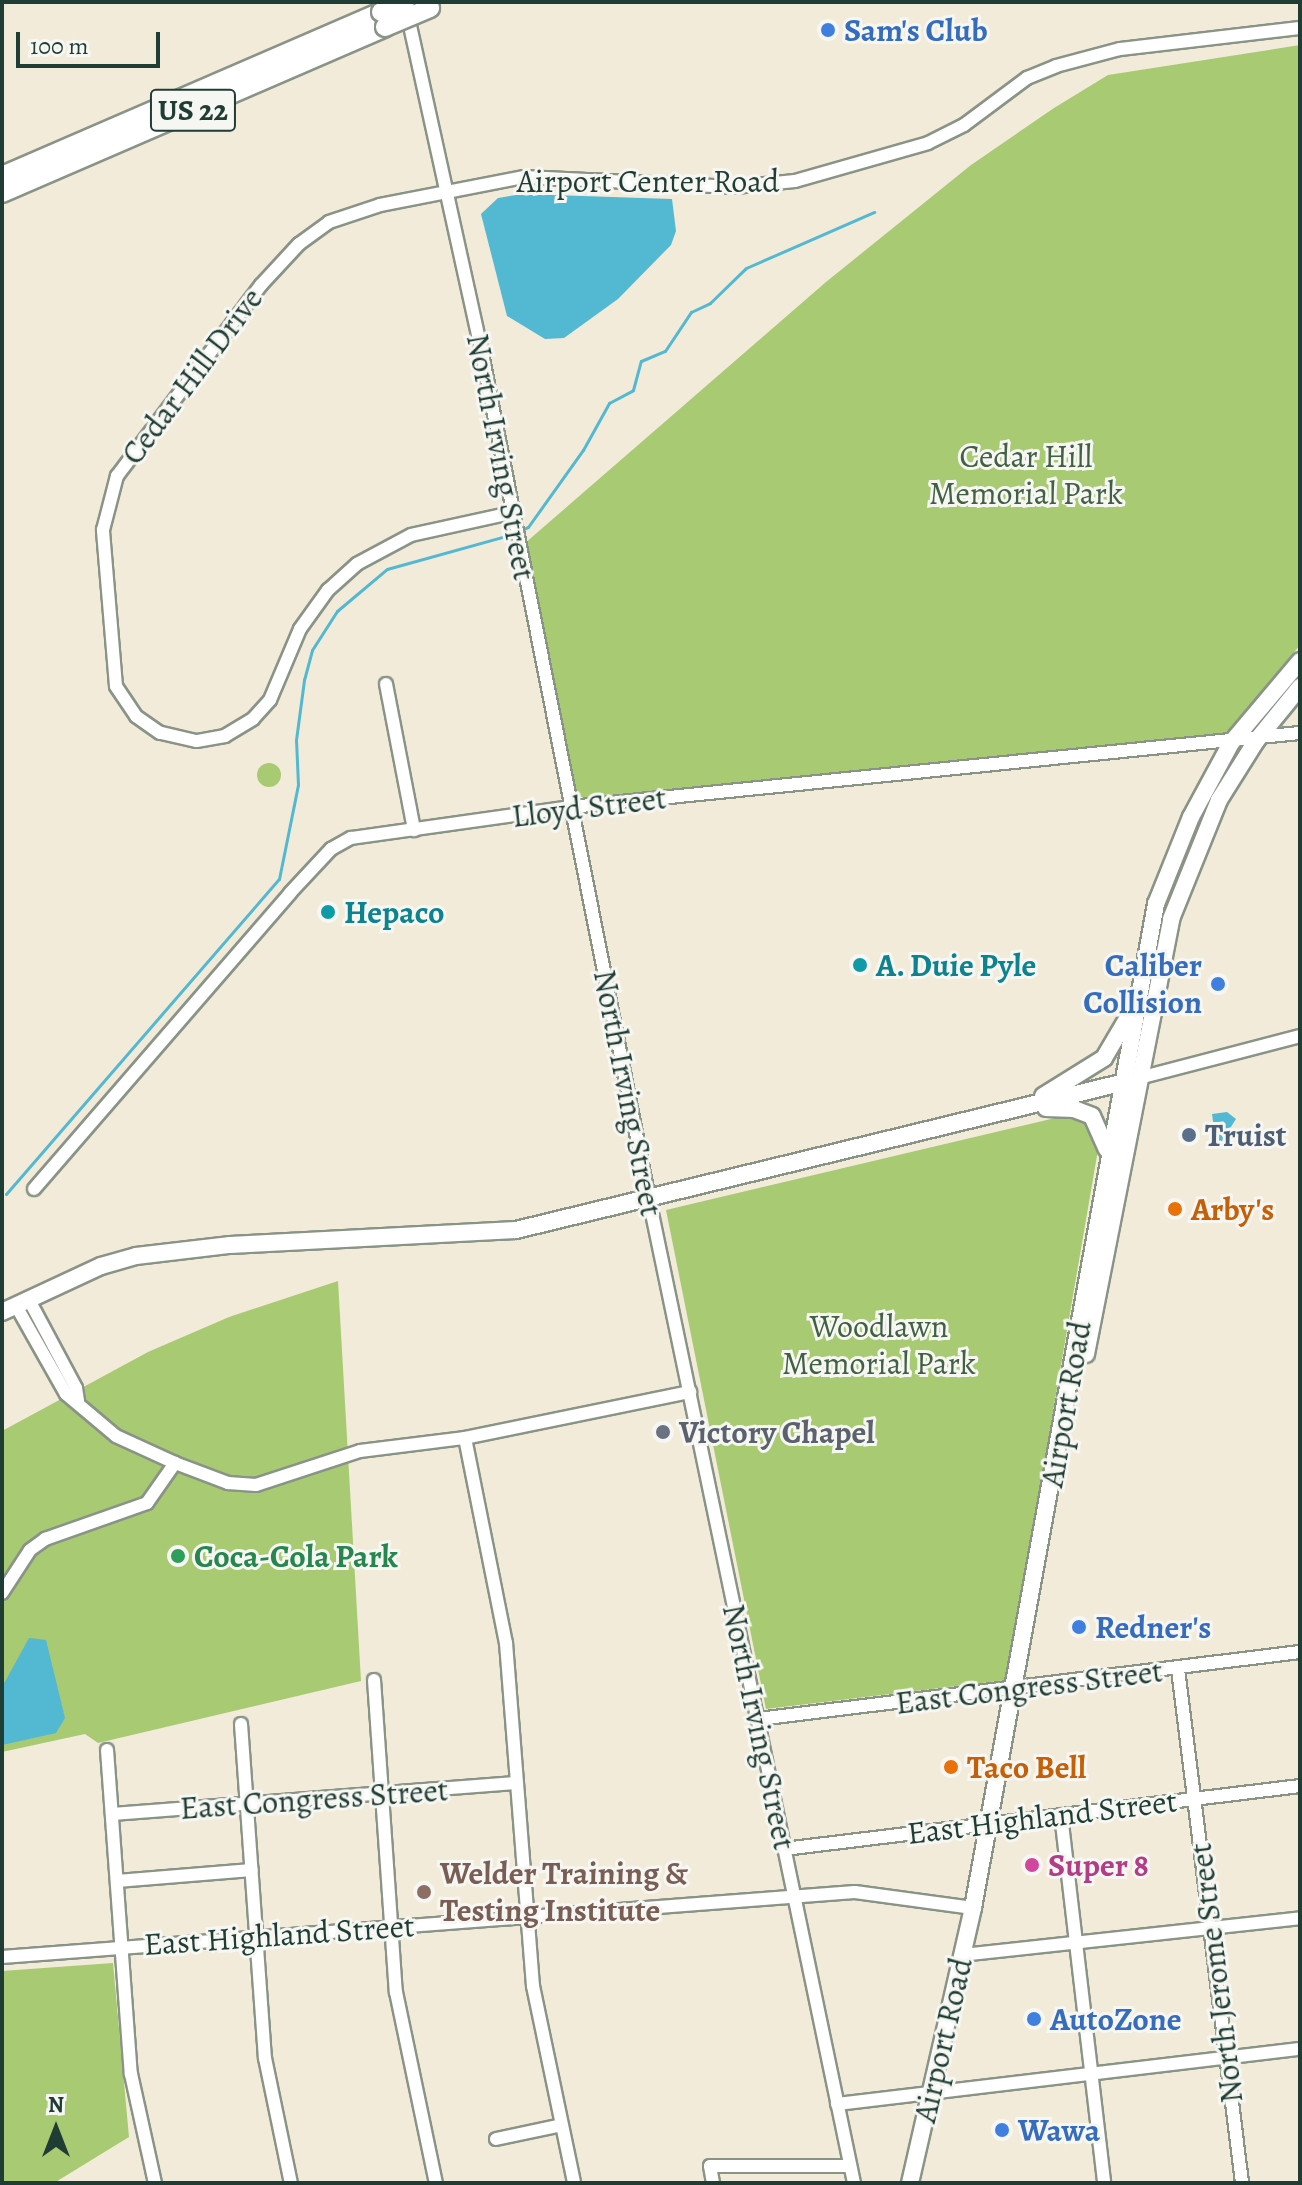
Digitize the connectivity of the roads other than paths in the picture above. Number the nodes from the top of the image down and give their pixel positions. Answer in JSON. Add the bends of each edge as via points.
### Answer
{"nodes":[{"id":1,"x":405,"y":2,"type":"edge"},
{"id":2,"x":437,"y":5,"type":"edge"},
{"id":3,"x":383,"y":20,"type":"junction"},
{"id":4,"x":1300,"y":28,"type":"edge"},
{"id":5,"x":2,"y":176,"type":"edge"},
{"id":6,"x":446,"y":192,"type":"junction"},
{"id":7,"x":2,"y":193,"type":"edge"},
{"id":8,"x":511,"y":513,"type":"junction"},
{"id":9,"x":1300,"y":661,"type":"edge"},
{"id":10,"x":386,"y":684,"type":"dead end"},
{"id":11,"x":1300,"y":687,"type":"edge"},
{"id":12,"x":1300,"y":733,"type":"edge"},
{"id":13,"x":1256,"y":741,"type":"junction"},
{"id":14,"x":1231,"y":743,"type":"junction"},
{"id":15,"x":571,"y":807,"type":"junction"},
{"id":16,"x":414,"y":830,"type":"junction"},
{"id":17,"x":1135,"y":1005,"type":"junction"},
{"id":18,"x":1300,"y":1036,"type":"edge"},
{"id":19,"x":1130,"y":1081,"type":"junction"},
{"id":20,"x":1021,"y":1108,"type":"junction"},
{"id":21,"x":1109,"y":1155,"type":"junction"},
{"id":22,"x":34,"y":1189,"type":"dead end"},
{"id":23,"x":649,"y":1199,"type":"junction"},
{"id":24,"x":15,"y":1305,"type":"edge"},
{"id":25,"x":690,"y":1392,"type":"junction"},
{"id":26,"x":465,"y":1438,"type":"junction"},
{"id":27,"x":175,"y":1463,"type":"junction"},
{"id":28,"x":2,"y":1593,"type":"edge"},
{"id":29,"x":1300,"y":1652,"type":"edge"},
{"id":30,"x":1178,"y":1669,"type":"junction"},
{"id":31,"x":374,"y":1680,"type":"dead end"},
{"id":32,"x":1020,"y":1687,"type":"junction"},
{"id":33,"x":758,"y":1719,"type":"junction"},
{"id":34,"x":241,"y":1724,"type":"dead end"},
{"id":35,"x":107,"y":1750,"type":"dead end"},
{"id":36,"x":516,"y":1783,"type":"junction"},
{"id":37,"x":1300,"y":1786,"type":"edge"},
{"id":38,"x":382,"y":1793,"type":"junction"},
{"id":39,"x":1195,"y":1798,"type":"junction"},
{"id":40,"x":247,"y":1804,"type":"junction"},
{"id":41,"x":112,"y":1814,"type":"junction"},
{"id":42,"x":1061,"y":1815,"type":"junction"},
{"id":43,"x":994,"y":1823,"type":"junction"},
{"id":44,"x":784,"y":1849,"type":"junction"},
{"id":45,"x":252,"y":1870,"type":"junction"},
{"id":46,"x":117,"y":1881,"type":"junction"},
{"id":47,"x":795,"y":1898,"type":"junction"},
{"id":48,"x":973,"y":1908,"type":"junction"},
{"id":49,"x":527,"y":1917,"type":"junction"},
{"id":50,"x":1300,"y":1918,"type":"edge"},
{"id":51,"x":392,"y":1927,"type":"junction"},
{"id":52,"x":1211,"y":1928,"type":"junction"},
{"id":53,"x":257,"y":1936,"type":"junction"},
{"id":54,"x":1077,"y":1944,"type":"junction"},
{"id":55,"x":122,"y":1947,"type":"junction"},
{"id":56,"x":967,"y":1956,"type":"junction"},
{"id":57,"x":2,"y":1957,"type":"edge"},
{"id":58,"x":1300,"y":2049,"type":"edge"},
{"id":59,"x":1227,"y":2058,"type":"junction"},
{"id":60,"x":1091,"y":2074,"type":"junction"},
{"id":61,"x":936,"y":2092,"type":"junction"},
{"id":62,"x":837,"y":2104,"type":"junction"},
{"id":63,"x":562,"y":2125,"type":"junction"},
{"id":64,"x":496,"y":2139,"type":"dead end"},
{"id":65,"x":850,"y":2166,"type":"junction"},
{"id":66,"x":155,"y":2183,"type":"edge"},
{"id":67,"x":291,"y":2183,"type":"edge"},
{"id":68,"x":436,"y":2183,"type":"edge"},
{"id":69,"x":574,"y":2183,"type":"edge"},
{"id":70,"x":713,"y":2183,"type":"edge"},
{"id":71,"x":854,"y":2183,"type":"edge"},
{"id":72,"x":910,"y":2183,"type":"edge"},
{"id":73,"x":921,"y":2183,"type":"edge"},
{"id":74,"x":1104,"y":2183,"type":"edge"},
{"id":75,"x":1242,"y":2183,"type":"edge"}],
"edges":[{"from":1,"to":3,"type":"highway","number":"US 22","bridge":true},
{"from":1,"to":6,"type":"street","name":"North Irving Street"},
{"from":2,"to":3,"type":"highway","number":"US 22","bridge":true},
{"from":3,"to":5,"type":"highway","number":"US 22"},
{"from":3,"to":7,"type":"highway","number":"US 22"},
{"from":4,"to":6,"type":"street","name":"Airport Center Road","via":[[1120,49],[1056,66],[1027,78],[964,125],[928,143],[780,184],[524,177]]},
{"from":6,"to":8,"type":"street","name":"North Irving Street"},
{"from":6,"to":8,"type":"street","name":"Cedar Hill Drive","via":[[360,210],[313,232],[261,285],[123,463],[108,499],[103,530],[116,686],[136,716],[160,733],[196,741],[225,736],[265,706],[300,629],[328,590],[357,564],[411,535]]},
{"from":8,"to":15,"type":"street","name":"North Irving Street"},
{"from":9,"to":14,"type":"main road","name":"Airport Road"},
{"from":10,"to":16,"type":"street"},
{"from":11,"to":13,"type":"main road","name":"Airport Road"},
{"from":12,"to":13,"type":"street","name":"Lloyd Street"},
{"from":13,"to":14,"type":"street","name":"Lloyd Street"},
{"from":13,"to":19,"type":"main road","name":"Airport Road","via":[[1219,800],[1185,877]]},
{"from":14,"to":15,"type":"street","name":"Lloyd Street"},
{"from":14,"to":17,"type":"main road","name":"Airport Road","via":[[1171,861],[1156,904]]},
{"from":15,"to":16,"type":"street","name":"Lloyd Street"},
{"from":15,"to":23,"type":"street","name":"North Irving Street"},
{"from":16,"to":22,"type":"street","name":"Lloyd Street","via":[[351,838],[331,849]]},
{"from":17,"to":19,"type":"main road","name":"Airport Road"},
{"from":17,"to":20,"type":"main road","via":[[1104,1058]]},
{"from":18,"to":19,"type":"street"},
{"from":19,"to":20,"type":"main road"},
{"from":19,"to":21,"type":"main road","name":"Airport Road"},
{"from":19,"to":32,"type":"main road","name":"Airport Road"},
{"from":20,"to":21,"type":"main road","via":[[1087,1112],[1100,1124]]},
{"from":20,"to":23,"type":"main road"},
{"from":21,"to":32,"type":"main road","name":"Airport Road"},
{"from":23,"to":24,"type":"main road","via":[[484,1234],[180,1248],[101,1266]]},
{"from":23,"to":25,"type":"street","name":"North Irving Street"},
{"from":24,"to":27,"type":"street","via":[[76,1388],[78,1401],[116,1436]]},
{"from":25,"to":26,"type":"street"},
{"from":25,"to":33,"type":"street","name":"North Irving Street"},
{"from":26,"to":27,"type":"street","via":[[360,1451],[256,1485],[228,1483]]},
{"from":26,"to":36,"type":"street","via":[[506,1643]]},
{"from":27,"to":28,"type":"street","via":[[147,1503],[62,1530],[37,1544]]},
{"from":29,"to":30,"type":"street","name":"East Congress Street"},
{"from":30,"to":32,"type":"street","name":"East Congress Street"},
{"from":30,"to":39,"type":"street","name":"North Jerome Street"},
{"from":31,"to":38,"type":"street"},
{"from":32,"to":33,"type":"street","name":"East Congress Street"},
{"from":32,"to":43,"type":"main road","name":"Airport Road"},
{"from":33,"to":44,"type":"street","name":"North Irving Street"},
{"from":34,"to":40,"type":"street"},
{"from":35,"to":41,"type":"street"},
{"from":36,"to":38,"type":"street","name":"East Congress Street"},
{"from":36,"to":49,"type":"street"},
{"from":37,"to":39,"type":"street","name":"East Highland Street"},
{"from":38,"to":40,"type":"street","name":"East Congress Street"},
{"from":38,"to":51,"type":"street"},
{"from":39,"to":42,"type":"street","name":"East Highland Street"},
{"from":39,"to":52,"type":"street","name":"North Jerome Street"},
{"from":40,"to":41,"type":"street","name":"East Congress Street"},
{"from":40,"to":45,"type":"street"},
{"from":41,"to":46,"type":"street"},
{"from":42,"to":43,"type":"street","name":"East Highland Street"},
{"from":42,"to":54,"type":"street"},
{"from":43,"to":44,"type":"street","name":"East Highland Street"},
{"from":43,"to":48,"type":"main road","name":"Airport Road"},
{"from":43,"to":56,"type":"main road","name":"Airport Road"},
{"from":44,"to":47,"type":"street","name":"North Irving Street"},
{"from":45,"to":46,"type":"street"},
{"from":45,"to":53,"type":"street"},
{"from":46,"to":55,"type":"street"},
{"from":47,"to":48,"type":"street","name":"East Highland Street","via":[[879,1892]]},
{"from":47,"to":49,"type":"street","name":"East Highland Street"},
{"from":47,"to":62,"type":"street","name":"North Irving Street"},
{"from":48,"to":56,"type":"main road","name":"Airport Road"},
{"from":49,"to":51,"type":"street","name":"East Highland Street"},
{"from":49,"to":63,"type":"street","via":[[533,1986]]},
{"from":50,"to":52,"type":"street"},
{"from":51,"to":53,"type":"street","name":"East Highland Street"},
{"from":51,"to":68,"type":"street","via":[[396,1992]]},
{"from":52,"to":54,"type":"street"},
{"from":52,"to":59,"type":"street","name":"North Jerome Street"},
{"from":53,"to":55,"type":"street","name":"East Highland Street"},
{"from":53,"to":67,"type":"street","via":[[265,2058]]},
{"from":54,"to":56,"type":"street"},
{"from":54,"to":60,"type":"street"},
{"from":55,"to":57,"type":"street","name":"East Highland Street"},
{"from":55,"to":66,"type":"street","via":[[131,2074]]},
{"from":56,"to":61,"type":"main road","name":"Airport Road"},
{"from":58,"to":59,"type":"street"},
{"from":59,"to":60,"type":"street"},
{"from":59,"to":75,"type":"street","name":"North Jerome Street"},
{"from":60,"to":61,"type":"street"},
{"from":60,"to":74,"type":"street"},
{"from":61,"to":62,"type":"street"},
{"from":61,"to":72,"type":"main road","name":"Airport Road"},
{"from":61,"to":73,"type":"main road","name":"Airport Road"},
{"from":62,"to":65,"type":"street","name":"North Irving Street"},
{"from":63,"to":64,"type":"street"},
{"from":63,"to":69,"type":"street"},
{"from":65,"to":70,"type":"street","via":[[710,2166]]},
{"from":65,"to":71,"type":"street","name":"North Irving Street"}]}
